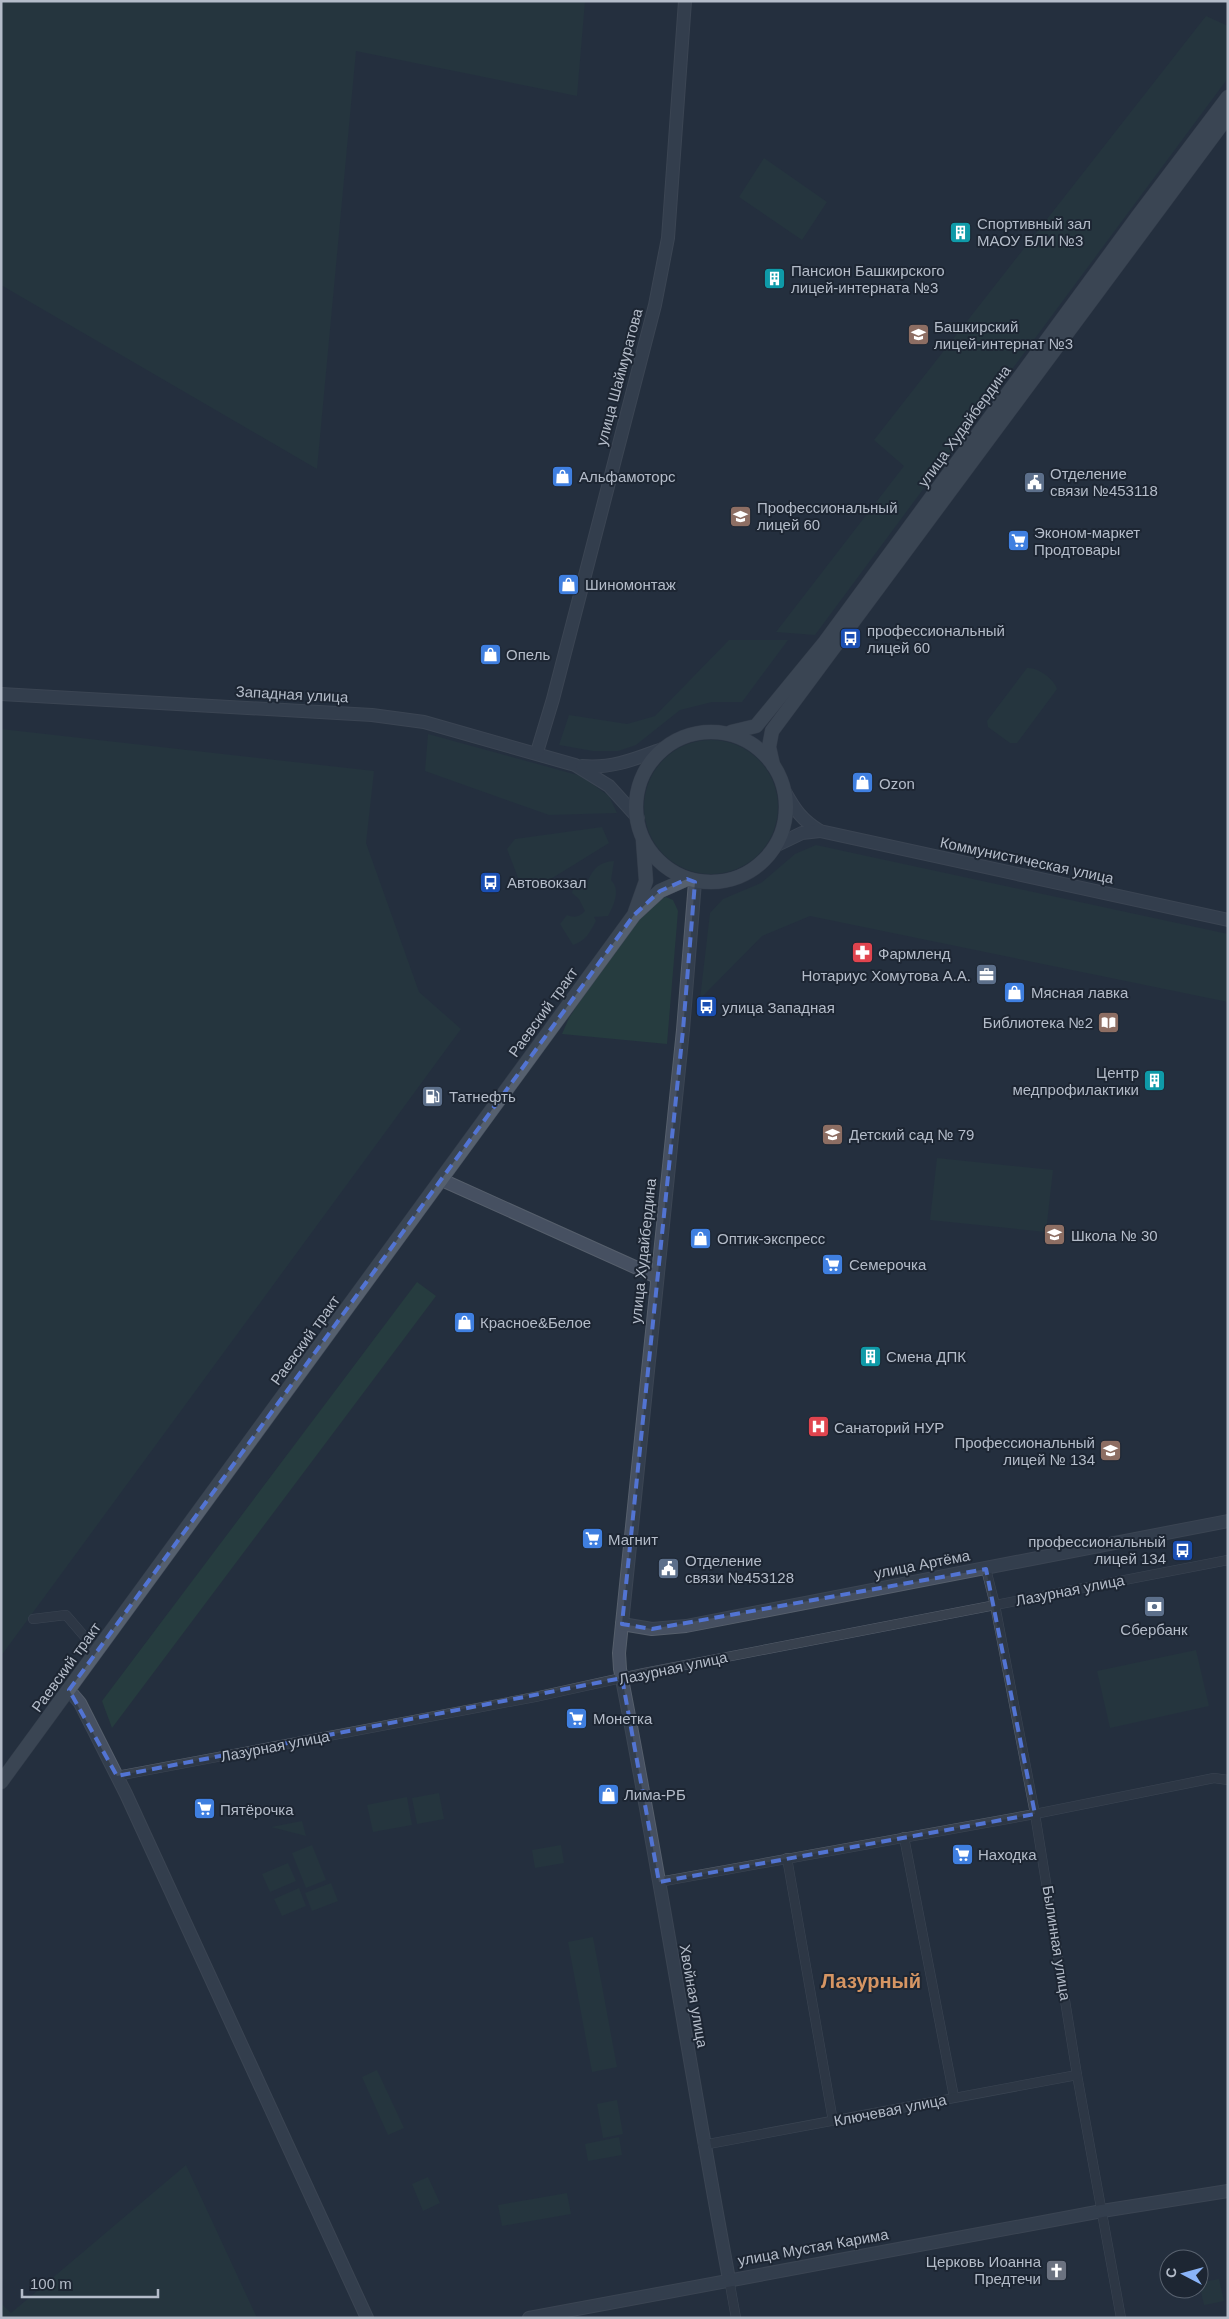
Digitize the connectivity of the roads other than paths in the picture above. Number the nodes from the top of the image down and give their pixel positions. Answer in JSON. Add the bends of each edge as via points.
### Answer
{"nodes":[{"id":1,"x":685,"y":1,"type":"edge"},
{"id":2,"x":1228,"y":98,"type":"edge"},
{"id":3,"x":1228,"y":116,"type":"edge"},
{"id":4,"x":1,"y":694,"type":"edge"},
{"id":5,"x":731,"y":732,"type":"junction"},
{"id":6,"x":662,"y":749,"type":"junction"},
{"id":7,"x":537,"y":752,"type":"junction"},
{"id":8,"x":773,"y":764,"type":"junction"},
{"id":9,"x":575,"y":765,"type":"junction"},
{"id":10,"x":785,"y":792,"type":"junction"},
{"id":11,"x":638,"y":818,"type":"junction"},
{"id":12,"x":820,"y":831,"type":"junction"},
{"id":13,"x":642,"y":837,"type":"junction"},
{"id":14,"x":776,"y":846,"type":"junction"},
{"id":15,"x":691,"y":881,"type":"junction"},
{"id":16,"x":634,"y":915,"type":"junction"},
{"id":17,"x":1228,"y":920,"type":"edge"},
{"id":18,"x":442,"y":1180,"type":"junction"},
{"id":19,"x":657,"y":1278,"type":"junction"},
{"id":20,"x":1228,"y":1521,"type":"edge"},
{"id":21,"x":1228,"y":1560,"type":"edge"},
{"id":22,"x":986,"y":1569,"type":"junction"},
{"id":23,"x":995,"y":1605,"type":"junction"},
{"id":24,"x":33,"y":1619,"type":"dead end"},
{"id":25,"x":622,"y":1624,"type":"junction"},
{"id":26,"x":97,"y":1651,"type":"junction"},
{"id":27,"x":622,"y":1678,"type":"junction"},
{"id":28,"x":69,"y":1690,"type":"junction"},
{"id":29,"x":117,"y":1776,"type":"junction"},
{"id":30,"x":1228,"y":1780,"type":"edge"},
{"id":31,"x":1,"y":1782,"type":"edge"},
{"id":32,"x":1035,"y":1814,"type":"junction"},
{"id":33,"x":904,"y":1837,"type":"junction"},
{"id":34,"x":787,"y":1858,"type":"junction"},
{"id":35,"x":659,"y":1882,"type":"junction"},
{"id":36,"x":1077,"y":2075,"type":"junction"},
{"id":37,"x":954,"y":2097,"type":"junction"},
{"id":38,"x":833,"y":2121,"type":"junction"},
{"id":39,"x":703,"y":2145,"type":"junction"},
{"id":40,"x":1228,"y":2191,"type":"edge"},
{"id":41,"x":1102,"y":2211,"type":"junction"},
{"id":42,"x":729,"y":2279,"type":"junction"},
{"id":43,"x":367,"y":2318,"type":"edge"},
{"id":44,"x":529,"y":2318,"type":"edge"},
{"id":45,"x":736,"y":2318,"type":"edge"},
{"id":46,"x":1121,"y":2318,"type":"edge"}],
"edges":[{"from":1,"to":7,"type":"main road","name":"улица Шаймуратова","via":[[668,238],[655,306]]},
{"from":2,"to":5,"type":"main road","name":"улица Худайбердина","via":[[825,642],[756,726]]},
{"from":3,"to":8,"type":"main road","name":"улица Худайбердина","via":[[772,731],[769,747]]},
{"from":4,"to":7,"type":"main road","name":"Западная улица","via":[[414,720]]},
{"from":5,"to":6,"type":"main road","via":[[693,734]]},
{"from":5,"to":8,"type":"main road","via":[[759,748]]},
{"from":6,"to":9,"type":"main road","name":"Западная улица","via":[[614,766]]},
{"from":6,"to":11,"type":"main road","via":[[641,780],[636,806]]},
{"from":7,"to":9,"type":"main road","name":"Западная улица"},
{"from":8,"to":10,"type":"main road"},
{"from":9,"to":11,"type":"main road","name":"Западная улица","via":[[609,786]]},
{"from":10,"to":12,"type":"main road","name":"Коммунистическая улица","via":[[795,811]]},
{"from":10,"to":14,"type":"main road","via":[[787,813]]},
{"from":11,"to":13,"type":"main road"},
{"from":12,"to":14,"type":"main road","name":"Коммунистическая улица","via":[[802,833]]},
{"from":12,"to":17,"type":"main road","name":"Коммунистическая улица"},
{"from":13,"to":15,"type":"main road","via":[[660,862]]},
{"from":13,"to":16,"type":"main road","name":"Раевский тракт","via":[[646,881]]},
{"from":14,"to":15,"type":"main road","via":[[763,861],[734,879],[717,883]]},
{"from":15,"to":16,"type":"main road","name":"Раевский тракт","via":[[660,891]]},
{"from":15,"to":19,"type":"main road","name":"улица Худайбердина","via":[[683,1030]]},
{"from":16,"to":18,"type":"main road","name":"Раевский тракт"},
{"from":18,"to":19,"type":"main road"},
{"from":18,"to":26,"type":"main road","name":"Раевский тракт"},
{"from":19,"to":25,"type":"main road","name":"улица Худайбердина"},
{"from":20,"to":22,"type":"main road","name":"улица Артёма"},
{"from":21,"to":23,"type":"street","name":"Лазурная улица"},
{"from":22,"to":23,"type":"street","name":"Былинная улица"},
{"from":22,"to":25,"type":"main road","name":"улица Артёма","via":[[686,1626],[646,1629]]},
{"from":23,"to":27,"type":"street","name":"Лазурная улица"},
{"from":23,"to":32,"type":"street","name":"Былинная улица"},
{"from":24,"to":26,"type":"street","via":[[66,1615]]},
{"from":25,"to":27,"type":"main road","name":"улица Худайбердина","via":[[619,1653]]},
{"from":26,"to":28,"type":"main road","name":"Раевский тракт"},
{"from":27,"to":29,"type":"street","name":"Лазурная улица"},
{"from":27,"to":35,"type":"main road","name":"Хвойная улица"},
{"from":28,"to":29,"type":"main road","via":[[80,1704]]},
{"from":28,"to":31,"type":"main road","name":"Раевский тракт"},
{"from":29,"to":43,"type":"main road"},
{"from":30,"to":32,"type":"street","via":[[1214,1778]]},
{"from":32,"to":33,"type":"street"},
{"from":32,"to":36,"type":"street","name":"Былинная улица"},
{"from":33,"to":34,"type":"street"},
{"from":33,"to":37,"type":"street"},
{"from":34,"to":35,"type":"street"},
{"from":34,"to":38,"type":"street"},
{"from":35,"to":39,"type":"main road","name":"Хвойная улица"},
{"from":36,"to":37,"type":"street","name":"Ключевая улица"},
{"from":36,"to":41,"type":"street","name":"Былинная улица"},
{"from":37,"to":38,"type":"street","name":"Ключевая улица"},
{"from":38,"to":39,"type":"street","name":"Ключевая улица"},
{"from":39,"to":42,"type":"main road","name":"Хвойная улица"},
{"from":40,"to":41,"type":"main road","name":"улица Мустая Карима"},
{"from":41,"to":42,"type":"main road","name":"улица Мустая Карима"},
{"from":41,"to":46,"type":"street","name":"Былинная улица"},
{"from":42,"to":44,"type":"main road","name":"улица Мустая Карима"},
{"from":42,"to":45,"type":"street","name":"Хвойная улица"}]}
